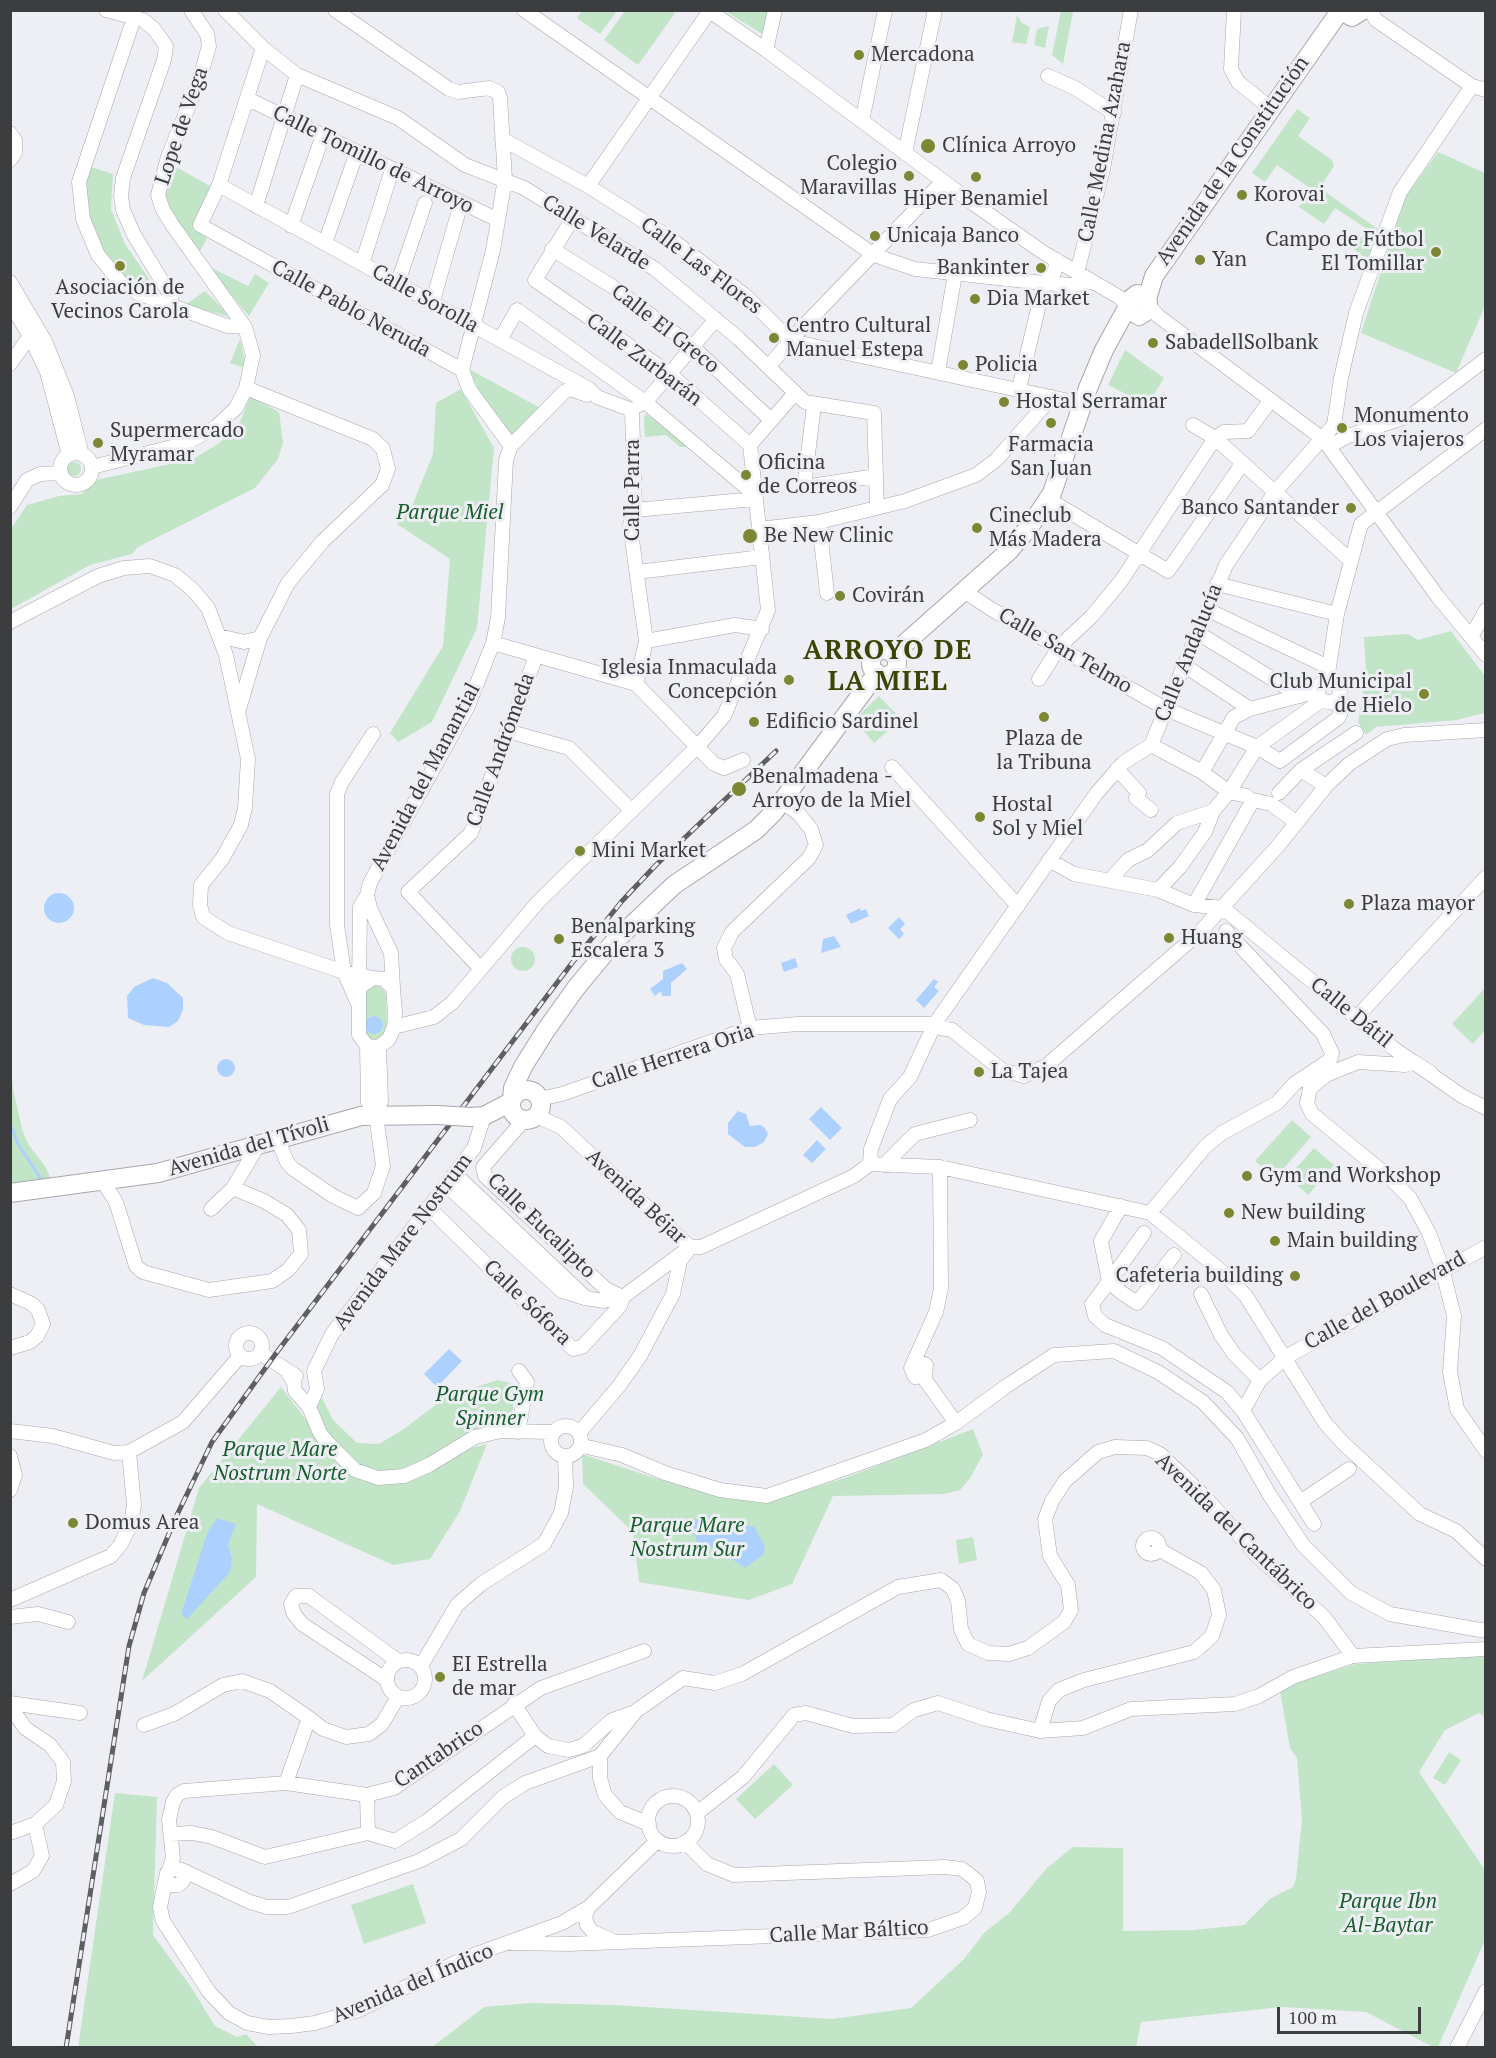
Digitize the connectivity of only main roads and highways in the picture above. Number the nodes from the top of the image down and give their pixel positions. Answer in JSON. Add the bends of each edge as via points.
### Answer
{"nodes":[{"id":1,"x":1356,"y":14,"type":"edge"},
{"id":2,"x":481,"y":1116,"type":"joint"},
{"id":3,"x":10,"y":1193,"type":"edge"}],
"edges":[{"from":1,"to":2,"type":"main road","name":"Avenida de la Constitución","via":[[1327,27],[1154,276],[1138,305],[1116,328],[1104,350],[1048,499],[1009,551],[893,654],[886,650],[875,654],[872,663],[877,673],[782,802],[756,830],[674,885],[620,936],[576,988],[513,1088],[526,1106]]},
{"from":2,"to":3,"type":"main road","name":"Avenida del Tívoli","bridge":true,"via":[[376,1115],[336,1122],[158,1173]]}]}
